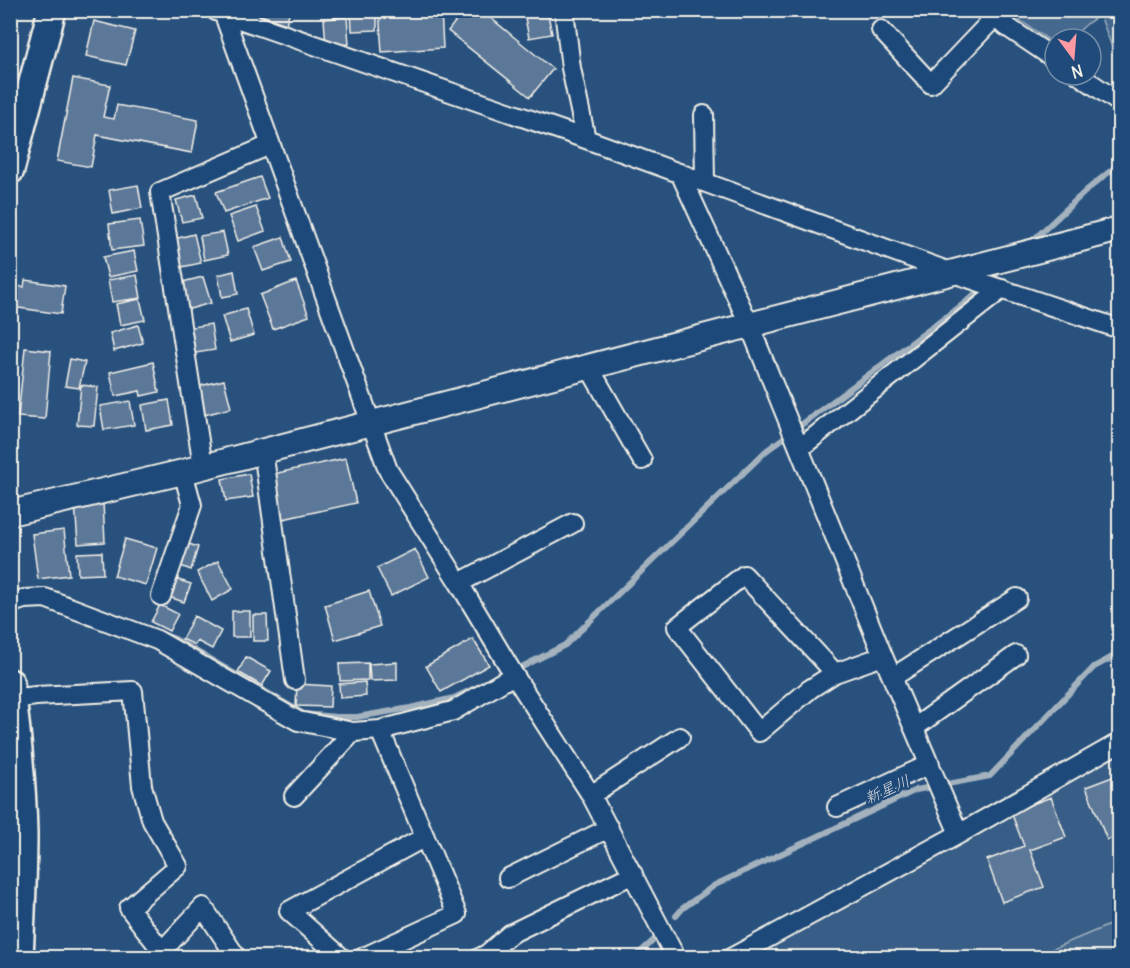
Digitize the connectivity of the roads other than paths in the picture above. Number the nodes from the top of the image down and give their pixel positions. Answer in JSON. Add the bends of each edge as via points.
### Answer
{"nodes":[{"id":1,"x":52,"y":10,"type":"edge"},
{"id":2,"x":564,"y":10,"type":"edge"},
{"id":3,"x":219,"y":13,"type":"edge"},
{"id":4,"x":989,"y":14,"type":"edge"},
{"id":5,"x":881,"y":30,"type":"dead end"},
{"id":6,"x":1043,"y":51,"type":"edge"},
{"id":7,"x":1096,"y":87,"type":"edge"},
{"id":8,"x":1119,"y":103,"type":"edge"},
{"id":9,"x":704,"y":115,"type":"dead end"},
{"id":10,"x":14,"y":138,"type":"edge"},
{"id":11,"x":586,"y":139,"type":"junction"},
{"id":12,"x":270,"y":145,"type":"junction"},
{"id":13,"x":10,"y":170,"type":"edge"},
{"id":14,"x":680,"y":173,"type":"junction"},
{"id":15,"x":705,"y":182,"type":"junction"},
{"id":16,"x":1119,"y":229,"type":"edge"},
{"id":17,"x":961,"y":275,"type":"junction"},
{"id":18,"x":1002,"y":289,"type":"junction"},
{"id":19,"x":749,"y":324,"type":"junction"},
{"id":20,"x":1119,"y":329,"type":"edge"},
{"id":21,"x":589,"y":367,"type":"junction"},
{"id":22,"x":370,"y":422,"type":"junction"},
{"id":23,"x":799,"y":448,"type":"junction"},
{"id":24,"x":263,"y":450,"type":"junction"},
{"id":25,"x":642,"y":460,"type":"dead end"},
{"id":26,"x":193,"y":469,"type":"junction"},
{"id":27,"x":10,"y":513,"type":"edge"},
{"id":28,"x":573,"y":523,"type":"dead end"},
{"id":29,"x":459,"y":583,"type":"junction"},
{"id":30,"x":160,"y":596,"type":"dead end"},
{"id":31,"x":1017,"y":598,"type":"dead end"},
{"id":32,"x":10,"y":604,"type":"edge"},
{"id":33,"x":1016,"y":655,"type":"dead end"},
{"id":34,"x":884,"y":656,"type":"junction"},
{"id":35,"x":835,"y":673,"type":"junction"},
{"id":36,"x":514,"y":675,"type":"junction"},
{"id":37,"x":894,"y":677,"type":"junction"},
{"id":38,"x":296,"y":680,"type":"dead end"},
{"id":39,"x":12,"y":691,"type":"edge"},
{"id":40,"x":914,"y":728,"type":"junction"},
{"id":41,"x":380,"y":730,"type":"junction"},
{"id":42,"x":353,"y":732,"type":"junction"},
{"id":43,"x":680,"y":737,"type":"dead end"},
{"id":44,"x":1119,"y":742,"type":"edge"},
{"id":45,"x":931,"y":768,"type":"junction"},
{"id":46,"x":591,"y":795,"type":"junction"},
{"id":47,"x":294,"y":796,"type":"dead end"},
{"id":48,"x":837,"y":807,"type":"dead end"},
{"id":49,"x":609,"y":828,"type":"junction"},
{"id":50,"x":959,"y":834,"type":"junction"},
{"id":51,"x":425,"y":837,"type":"junction"},
{"id":52,"x":633,"y":874,"type":"junction"},
{"id":53,"x":508,"y":878,"type":"dead end"},
{"id":54,"x":158,"y":954,"type":"edge"},
{"id":55,"x":333,"y":955,"type":"edge"},
{"id":56,"x":19,"y":957,"type":"edge"},
{"id":57,"x":237,"y":957,"type":"edge"},
{"id":58,"x":362,"y":957,"type":"edge"},
{"id":59,"x":479,"y":957,"type":"edge"},
{"id":60,"x":676,"y":957,"type":"edge"},
{"id":61,"x":731,"y":957,"type":"edge"}],
"edges":[{"from":1,"to":10,"type":"main road"},
{"from":2,"to":11,"type":"street"},
{"from":3,"to":11,"type":"street"},
{"from":3,"to":12,"type":"street"},
{"from":4,"to":5,"type":"street","via":[[931,84]]},
{"from":4,"to":6,"type":"street"},
{"from":7,"to":8,"type":"street"},
{"from":9,"to":15,"type":"street"},
{"from":10,"to":13,"type":"main road"},
{"from":11,"to":14,"type":"street"},
{"from":12,"to":22,"type":"street"},
{"from":12,"to":26,"type":"street","via":[[160,192]]},
{"from":14,"to":15,"type":"street"},
{"from":14,"to":19,"type":"street"},
{"from":15,"to":17,"type":"street"},
{"from":16,"to":17,"type":"street","via":[[1006,258]]},
{"from":17,"to":18,"type":"street"},
{"from":17,"to":19,"type":"street"},
{"from":18,"to":20,"type":"street"},
{"from":18,"to":23,"type":"street"},
{"from":19,"to":21,"type":"street"},
{"from":19,"to":23,"type":"street"},
{"from":21,"to":22,"type":"street"},
{"from":21,"to":25,"type":"street"},
{"from":22,"to":24,"type":"street"},
{"from":22,"to":29,"type":"street","via":[[388,470]]},
{"from":23,"to":34,"type":"street"},
{"from":24,"to":26,"type":"street"},
{"from":24,"to":38,"type":"street"},
{"from":26,"to":27,"type":"street"},
{"from":26,"to":30,"type":"street","via":[[192,505]]},
{"from":28,"to":29,"type":"street"},
{"from":29,"to":36,"type":"street"},
{"from":31,"to":37,"type":"street"},
{"from":32,"to":42,"type":"street","via":[[45,598],[157,640],[298,721]]},
{"from":33,"to":40,"type":"street"},
{"from":34,"to":35,"type":"street"},
{"from":34,"to":37,"type":"street"},
{"from":35,"to":35,"type":"street","via":[[810,688],[759,732],[677,627],[744,575]]},
{"from":36,"to":41,"type":"street","via":[[453,711]]},
{"from":36,"to":46,"type":"street"},
{"from":37,"to":40,"type":"street"},
{"from":39,"to":54,"type":"street","via":[[36,696],[133,690],[142,786],[152,821],[178,866],[129,908]]},
{"from":39,"to":56,"type":"main road","via":[[23,832]]},
{"from":40,"to":45,"type":"street"},
{"from":41,"to":42,"type":"street"},
{"from":41,"to":51,"type":"street"},
{"from":42,"to":47,"type":"street"},
{"from":43,"to":46,"type":"street"},
{"from":44,"to":50,"type":"street"},
{"from":45,"to":48,"type":"street"},
{"from":45,"to":50,"type":"street"},
{"from":46,"to":49,"type":"street"},
{"from":49,"to":52,"type":"street"},
{"from":49,"to":53,"type":"street"},
{"from":50,"to":61,"type":"street"},
{"from":51,"to":55,"type":"street","via":[[288,911]]},
{"from":51,"to":58,"type":"street","via":[[457,914]]},
{"from":52,"to":59,"type":"street","via":[[510,934]]},
{"from":52,"to":60,"type":"street"},
{"from":54,"to":57,"type":"street","via":[[203,907]]}]}
